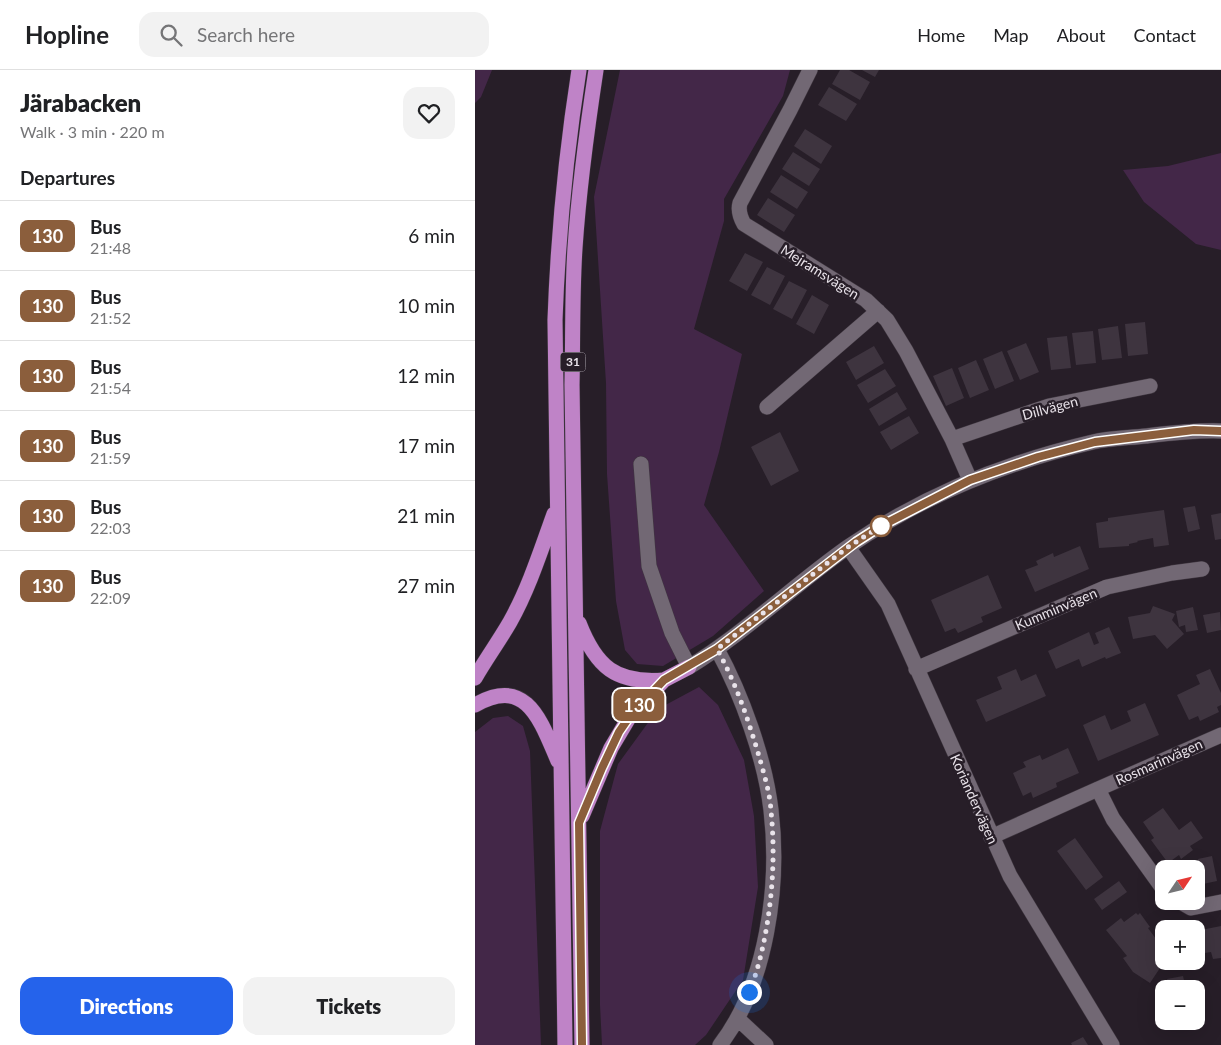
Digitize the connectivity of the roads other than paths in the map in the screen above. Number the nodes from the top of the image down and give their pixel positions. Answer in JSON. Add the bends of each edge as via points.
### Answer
{"nodes":[{"id":1,"x":579,"y":70,"type":"edge"},
{"id":2,"x":596,"y":70,"type":"edge"},
{"id":3,"x":809,"y":70,"type":"edge"},
{"id":4,"x":878,"y":312,"type":"junction"},
{"id":5,"x":1149,"y":386,"type":"dead end"},
{"id":6,"x":767,"y":407,"type":"dead end"},
{"id":7,"x":1221,"y":431,"type":"edge"},
{"id":8,"x":952,"y":439,"type":"junction"},
{"id":9,"x":641,"y":464,"type":"dead end"},
{"id":10,"x":970,"y":480,"type":"junction"},
{"id":11,"x":557,"y":503,"type":"junction"},
{"id":12,"x":848,"y":547,"type":"junction"},
{"id":13,"x":1202,"y":569,"type":"dead end"},
{"id":14,"x":576,"y":617,"type":"junction"},
{"id":15,"x":717,"y":649,"type":"junction"},
{"id":16,"x":689,"y":667,"type":"junction"},
{"id":17,"x":916,"y":670,"type":"junction"},
{"id":18,"x":475,"y":678,"type":"edge"},
{"id":19,"x":664,"y":680,"type":"junction"},
{"id":20,"x":475,"y":705,"type":"edge"},
{"id":21,"x":1221,"y":735,"type":"edge"},
{"id":22,"x":561,"y":767,"type":"junction"},
{"id":23,"x":1097,"y":789,"type":"junction"},
{"id":24,"x":579,"y":823,"type":"junction"},
{"id":25,"x":991,"y":837,"type":"junction"},
{"id":26,"x":1155,"y":877,"type":"edge"},
{"id":27,"x":1221,"y":902,"type":"edge"},
{"id":28,"x":1205,"y":905,"type":"edge"},
{"id":29,"x":738,"y":1019,"type":"junction"},
{"id":30,"x":565,"y":1042,"type":"edge"},
{"id":31,"x":582,"y":1044,"type":"edge"},
{"id":32,"x":719,"y":1045,"type":"edge"},
{"id":33,"x":766,"y":1045,"type":"edge"},
{"id":34,"x":1112,"y":1045,"type":"edge"}],
"edges":[{"from":1,"to":11,"type":"highway","number":"31","via":[[566,160],[556,294]]},
{"from":2,"to":14,"type":"highway","number":"31","via":[[575,249],[572,385]]},
{"from":3,"to":4,"type":"street","name":"Mejramsvägen","via":[[740,203],[740,217],[744,224],[865,300]]},
{"from":4,"to":6,"type":"street"},
{"from":4,"to":8,"type":"street","name":"Mejramsvägen","via":[[887,320],[906,351]]},
{"from":5,"to":8,"type":"street","name":"Dillvägen","via":[[1049,406]]},
{"from":7,"to":10,"type":"street","via":[[1194,430],[1095,442]]},
{"from":8,"to":10,"type":"street","name":"Mejramsvägen"},
{"from":9,"to":16,"type":"street","via":[[649,566],[672,633]]},
{"from":10,"to":12,"type":"street","via":[[881,526]]},
{"from":11,"to":18,"type":"highway","via":[[521,600]]},
{"from":11,"to":22,"type":"highway","number":"31"},
{"from":12,"to":15,"type":"street"},
{"from":12,"to":17,"type":"street","name":"Koriandervägen","via":[[888,604]]},
{"from":13,"to":17,"type":"street","name":"Kumminvägen","via":[[1107,587]]},
{"from":14,"to":19,"type":"highway","via":[[591,648],[611,670],[634,680]]},
{"from":14,"to":24,"type":"highway","number":"31"},
{"from":15,"to":16,"type":"street"},
{"from":15,"to":29,"type":"street","via":[[732,677],[754,738],[771,810],[771,897],[764,943],[755,978]]},
{"from":16,"to":19,"type":"highway"},
{"from":17,"to":25,"type":"street","name":"Koriandervägen"},
{"from":19,"to":24,"type":"highway","via":[[619,732]]},
{"from":20,"to":22,"type":"highway","via":[[495,696],[519,699],[535,712]]},
{"from":21,"to":23,"type":"street","name":"Rosmarinvägen"},
{"from":22,"to":30,"type":"highway","number":"31"},
{"from":23,"to":25,"type":"street","name":"Rosmarinvägen"},
{"from":23,"to":26,"type":"street","name":"Rosmarinvägen","via":[[1113,819]]},
{"from":24,"to":31,"type":"highway","number":"31"},
{"from":25,"to":34,"type":"street","name":"Koriandervägen","via":[[1010,876]]},
{"from":27,"to":28,"type":"street"},
{"from":29,"to":32,"type":"street"},
{"from":29,"to":33,"type":"street"}]}
